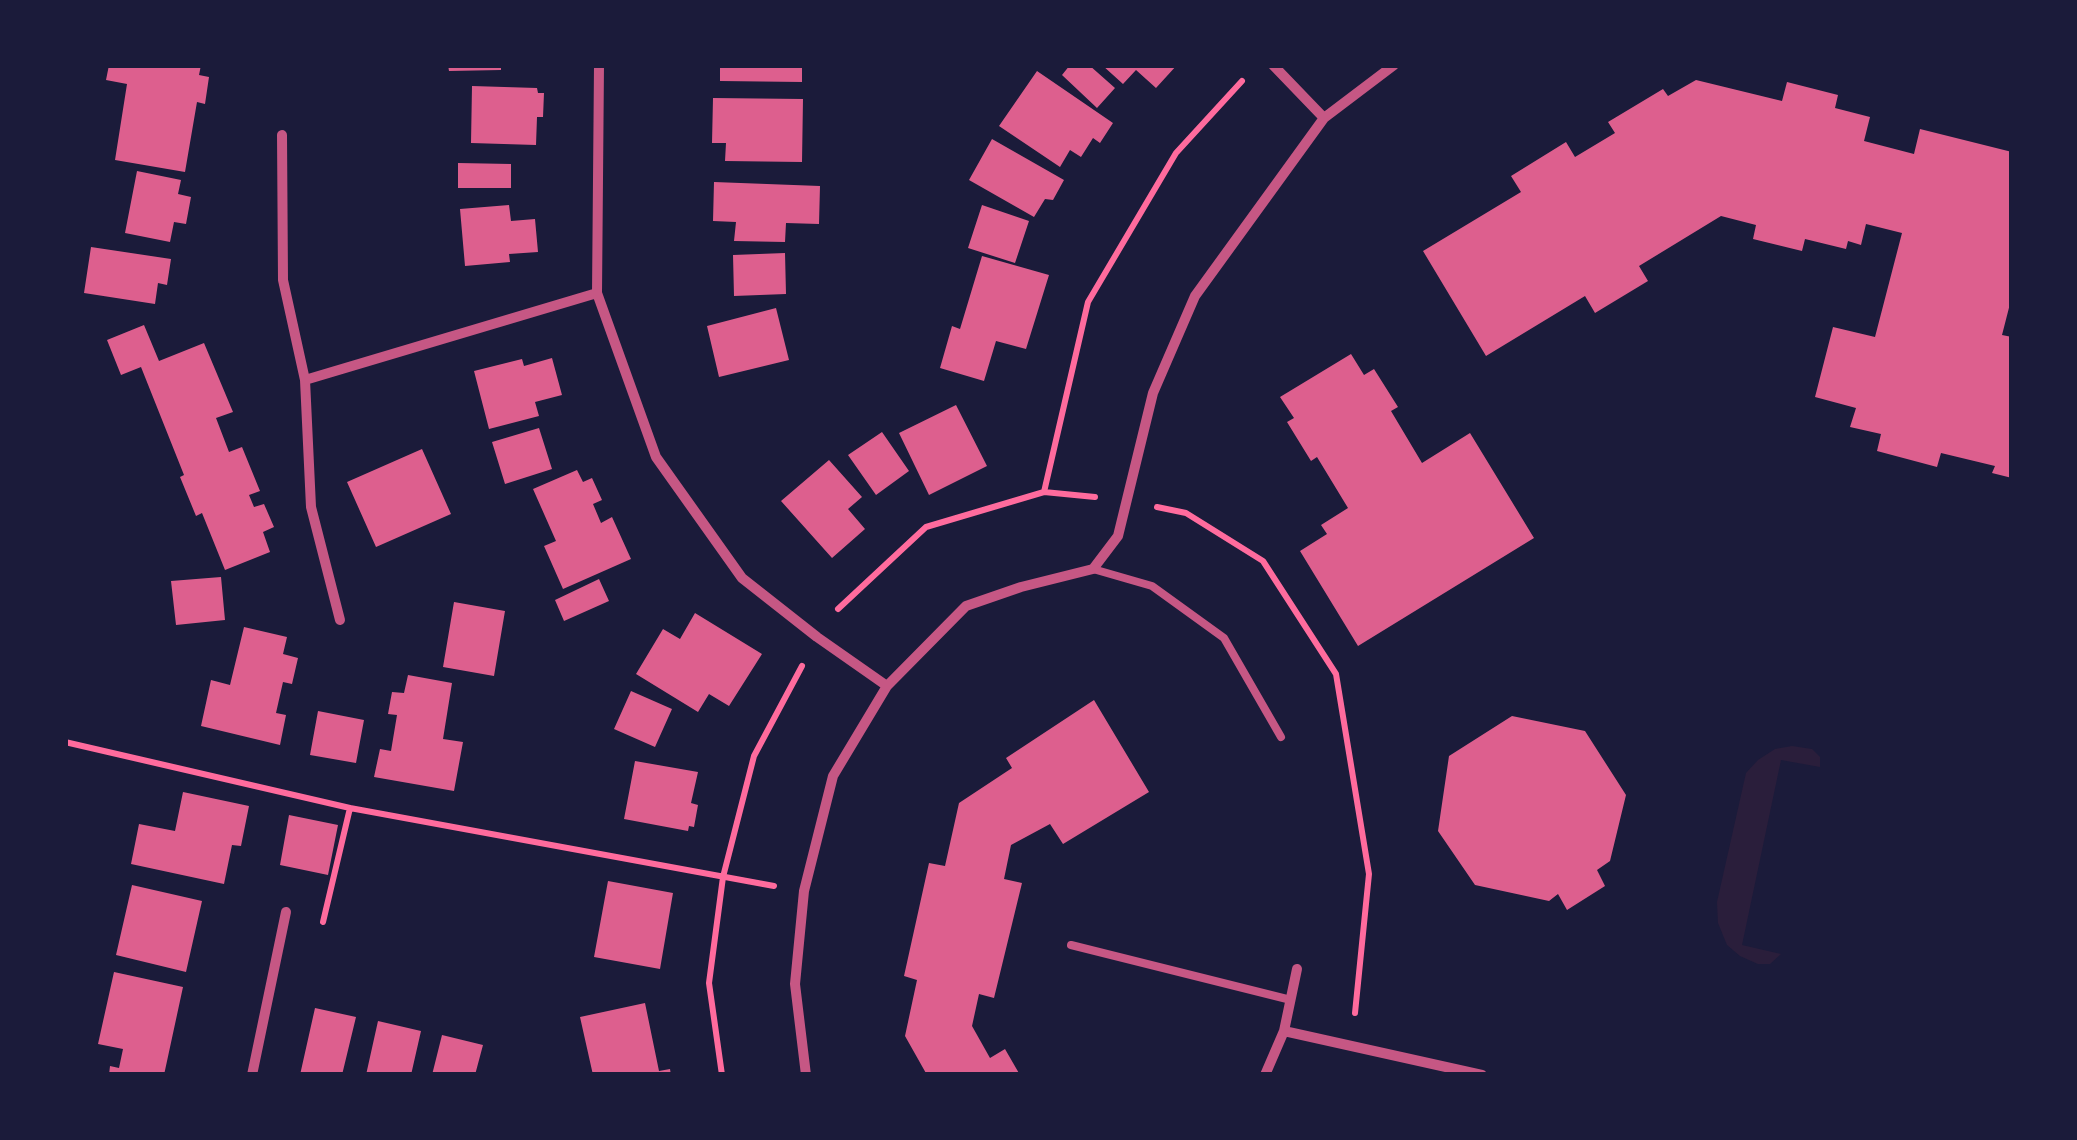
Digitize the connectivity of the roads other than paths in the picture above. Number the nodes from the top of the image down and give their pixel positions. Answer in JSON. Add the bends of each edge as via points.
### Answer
{"nodes":[{"id":1,"x":599,"y":65,"type":"edge"},
{"id":2,"x":1273,"y":65,"type":"edge"},
{"id":3,"x":1394,"y":65,"type":"edge"},
{"id":4,"x":1324,"y":118,"type":"junction"},
{"id":5,"x":282,"y":134,"type":"dead end"},
{"id":6,"x":597,"y":293,"type":"junction"},
{"id":7,"x":305,"y":380,"type":"junction"},
{"id":8,"x":1092,"y":568,"type":"junction"},
{"id":9,"x":340,"y":620,"type":"dead end"},
{"id":10,"x":886,"y":686,"type":"junction"},
{"id":11,"x":1281,"y":737,"type":"dead end"},
{"id":12,"x":286,"y":912,"type":"dead end"},
{"id":13,"x":1071,"y":945,"type":"dead end"},
{"id":14,"x":1297,"y":969,"type":"dead end"},
{"id":15,"x":1291,"y":1000,"type":"junction"},
{"id":16,"x":1284,"y":1031,"type":"junction"},
{"id":17,"x":252,"y":1075,"type":"edge"},
{"id":18,"x":806,"y":1075,"type":"edge"},
{"id":19,"x":1266,"y":1075,"type":"edge"},
{"id":20,"x":1482,"y":1075,"type":"edge"}],
"edges":[{"from":1,"to":6,"type":"street"},
{"from":2,"to":4,"type":"street"},
{"from":3,"to":4,"type":"street"},
{"from":4,"to":8,"type":"street","via":[[1195,296],[1154,393],[1118,536]]},
{"from":5,"to":7,"type":"street","via":[[283,280]]},
{"from":6,"to":7,"type":"street"},
{"from":6,"to":10,"type":"street","via":[[656,457],[742,578]]},
{"from":7,"to":9,"type":"street","via":[[311,507]]},
{"from":8,"to":10,"type":"street","via":[[966,606]]},
{"from":8,"to":11,"type":"lane","via":[[1152,586],[1224,638]]},
{"from":10,"to":18,"type":"street","via":[[833,776],[804,892],[794,984]]},
{"from":12,"to":17,"type":"street"},
{"from":13,"to":15,"type":"lane"},
{"from":14,"to":15,"type":"street"},
{"from":15,"to":16,"type":"street"},
{"from":16,"to":19,"type":"street"},
{"from":16,"to":20,"type":"street"}]}
